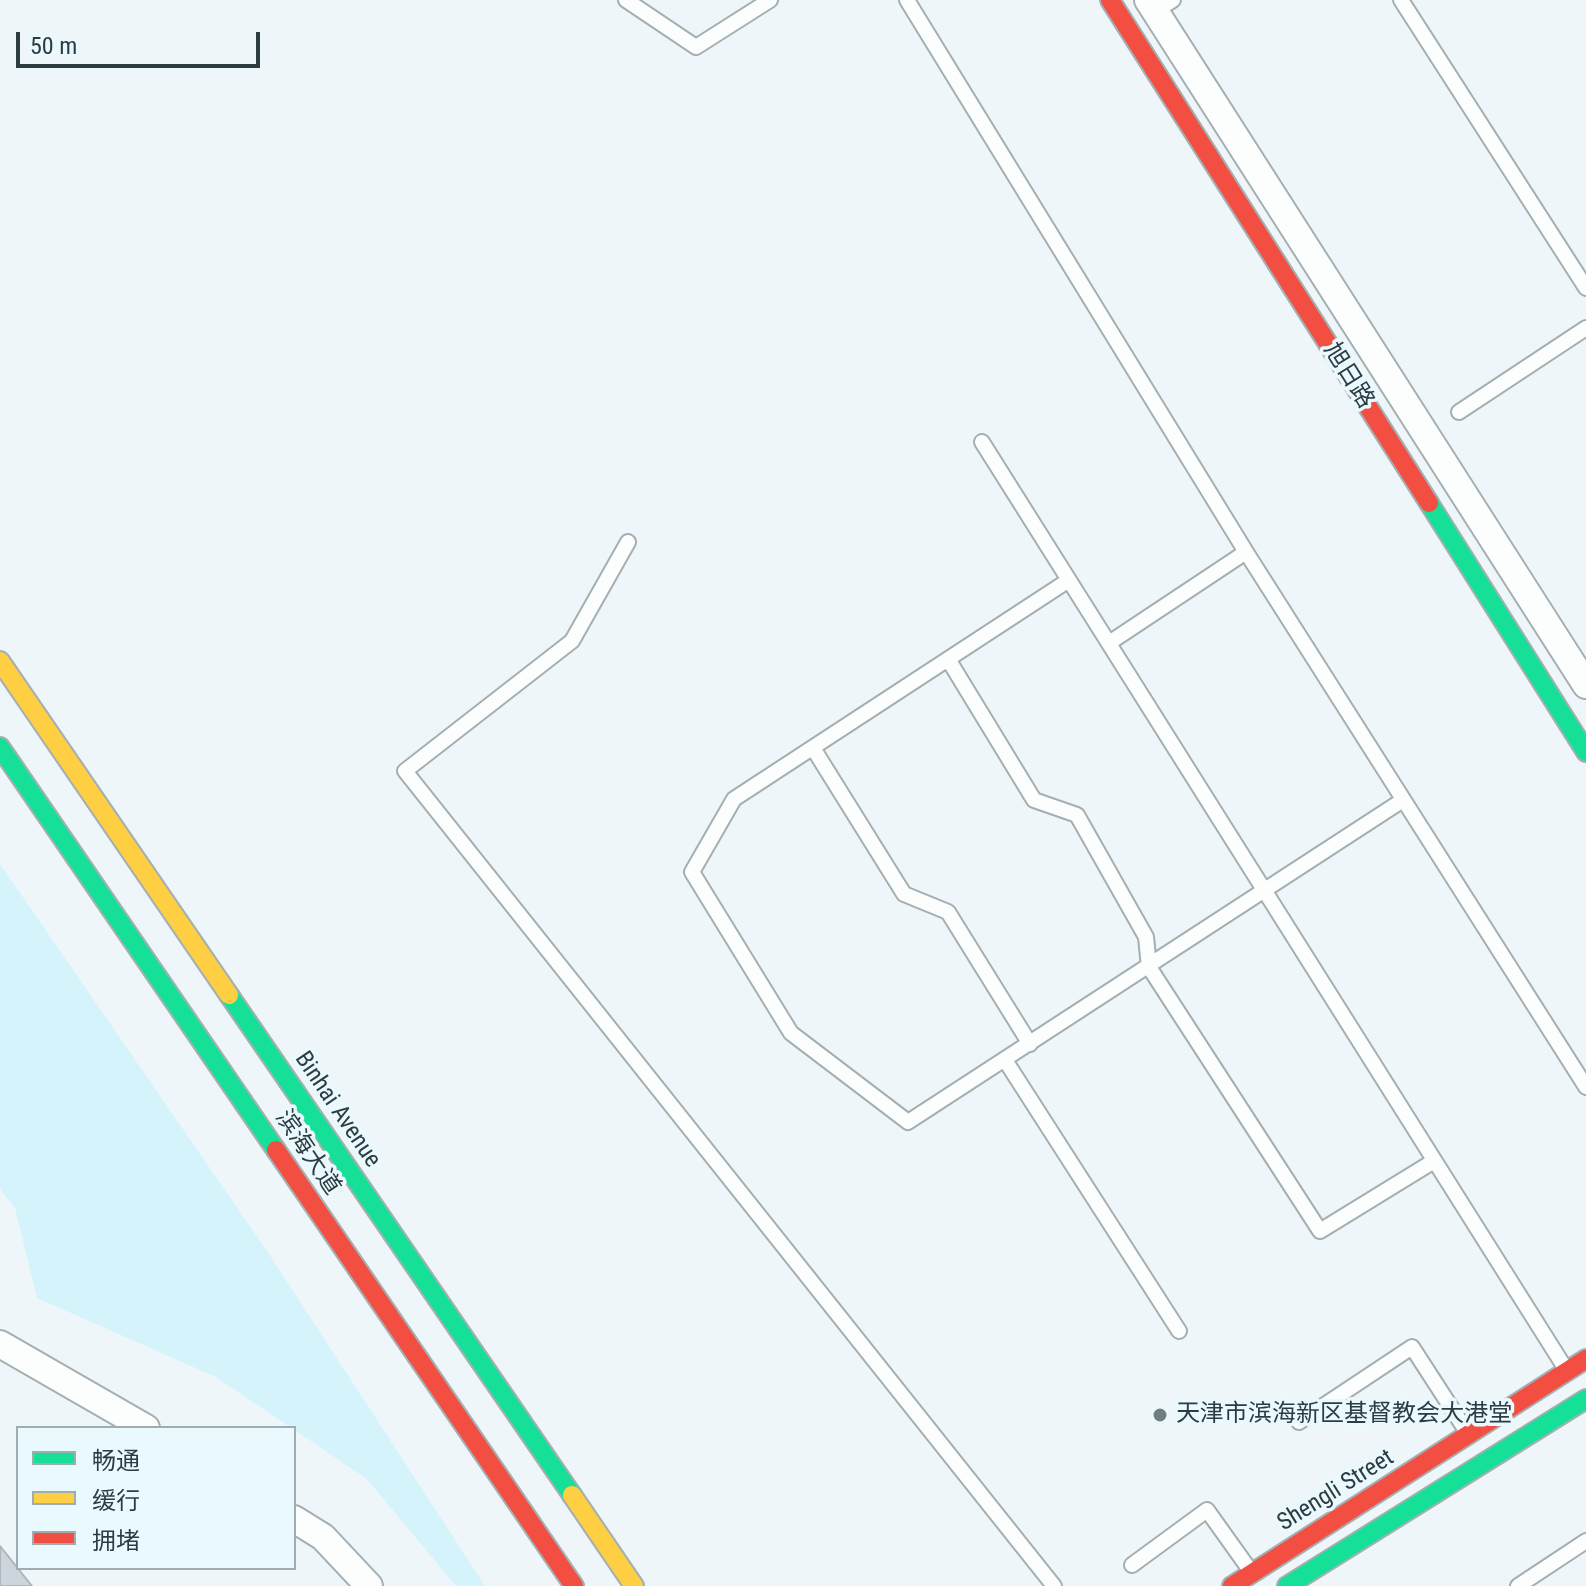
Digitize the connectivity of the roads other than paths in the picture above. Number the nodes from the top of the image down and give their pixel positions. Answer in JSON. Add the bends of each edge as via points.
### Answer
{"nodes":[{"id":1,"x":626,"y":0,"type":"edge"},
{"id":2,"x":770,"y":0,"type":"edge"},
{"id":3,"x":907,"y":0,"type":"edge"},
{"id":4,"x":1110,"y":0,"type":"edge"},
{"id":5,"x":1401,"y":0,"type":"edge"},
{"id":6,"x":1159,"y":4,"type":"edge"},
{"id":7,"x":1129,"y":29,"type":"junction"},
{"id":8,"x":1586,"y":288,"type":"edge"},
{"id":9,"x":1586,"y":328,"type":"edge"},
{"id":10,"x":1459,"y":412,"type":"dead end"},
{"id":11,"x":982,"y":442,"type":"dead end"},
{"id":12,"x":628,"y":542,"type":"dead end"},
{"id":13,"x":1246,"y":552,"type":"junction"},
{"id":14,"x":1069,"y":580,"type":"junction"},
{"id":15,"x":1109,"y":643,"type":"junction"},
{"id":16,"x":948,"y":659,"type":"junction"},
{"id":17,"x":0,"y":661,"type":"edge"},
{"id":18,"x":1586,"y":685,"type":"edge"},
{"id":19,"x":0,"y":747,"type":"edge"},
{"id":20,"x":813,"y":748,"type":"junction"},
{"id":21,"x":1586,"y":752,"type":"edge"},
{"id":22,"x":1403,"y":800,"type":"junction"},
{"id":23,"x":1265,"y":892,"type":"junction"},
{"id":24,"x":1149,"y":967,"type":"junction"},
{"id":25,"x":1030,"y":1044,"type":"junction"},
{"id":26,"x":1005,"y":1060,"type":"junction"},
{"id":27,"x":1586,"y":1087,"type":"edge"},
{"id":28,"x":1434,"y":1161,"type":"junction"},
{"id":29,"x":1179,"y":1331,"type":"dead end"},
{"id":30,"x":0,"y":1344,"type":"edge"},
{"id":31,"x":1586,"y":1359,"type":"edge"},
{"id":32,"x":1567,"y":1371,"type":"junction"},
{"id":33,"x":1586,"y":1399,"type":"edge"},
{"id":34,"x":1299,"y":1422,"type":"dead end"},
{"id":35,"x":143,"y":1426,"type":"edge"},
{"id":36,"x":1469,"y":1435,"type":"junction"},
{"id":37,"x":296,"y":1520,"type":"edge"},
{"id":38,"x":1586,"y":1541,"type":"edge"},
{"id":39,"x":1132,"y":1565,"type":"dead end"},
{"id":40,"x":1256,"y":1579,"type":"edge"},
{"id":41,"x":369,"y":1586,"type":"edge"},
{"id":42,"x":574,"y":1586,"type":"edge"},
{"id":43,"x":634,"y":1586,"type":"edge"},
{"id":44,"x":1054,"y":1586,"type":"edge"},
{"id":45,"x":1232,"y":1586,"type":"edge"},
{"id":46,"x":1287,"y":1586,"type":"edge"},
{"id":47,"x":1518,"y":1586,"type":"edge"}],
"edges":[{"from":1,"to":2,"type":"lane","via":[[696,47]]},
{"from":3,"to":13,"type":"lane"},
{"from":4,"to":7,"type":"main road","name":"旭日路"},
{"from":5,"to":8,"type":"lane"},
{"from":6,"to":7,"type":"lane"},
{"from":6,"to":18,"type":"street","name":"旭日路"},
{"from":7,"to":21,"type":"main road","name":"旭日路"},
{"from":9,"to":10,"type":"lane"},
{"from":11,"to":14,"type":"lane"},
{"from":12,"to":44,"type":"lane","via":[[572,641],[405,771]]},
{"from":13,"to":15,"type":"lane"},
{"from":13,"to":22,"type":"lane"},
{"from":14,"to":15,"type":"lane"},
{"from":14,"to":16,"type":"lane"},
{"from":15,"to":23,"type":"lane"},
{"from":16,"to":20,"type":"lane"},
{"from":16,"to":24,"type":"lane","via":[[1034,800],[1077,815],[1146,937]]},
{"from":17,"to":43,"type":"main road","name":"Binhai Avenue"},
{"from":19,"to":42,"type":"main road","name":"滨海大道"},
{"from":20,"to":25,"type":"lane","via":[[904,894],[948,912]]},
{"from":20,"to":26,"type":"lane","via":[[734,799],[692,872],[758,980],[791,1033],[908,1122]]},
{"from":22,"to":23,"type":"lane"},
{"from":22,"to":27,"type":"lane"},
{"from":23,"to":24,"type":"lane"},
{"from":23,"to":28,"type":"lane"},
{"from":24,"to":25,"type":"lane"},
{"from":24,"to":28,"type":"lane","via":[[1320,1231]]},
{"from":25,"to":26,"type":"lane"},
{"from":26,"to":29,"type":"lane"},
{"from":28,"to":32,"type":"lane"},
{"from":30,"to":35,"type":"street"},
{"from":31,"to":32,"type":"main road","name":"Shengli Street"},
{"from":32,"to":36,"type":"main road","name":"Shengli Street"},
{"from":33,"to":46,"type":"main road"},
{"from":34,"to":36,"type":"lane","via":[[1412,1347]]},
{"from":36,"to":40,"type":"main road","name":"Shengli Street"},
{"from":37,"to":41,"type":"street","via":[[323,1537]]},
{"from":38,"to":47,"type":"lane"},
{"from":39,"to":40,"type":"lane","via":[[1207,1510]]},
{"from":40,"to":45,"type":"main road","name":"Shengli Street"}]}
